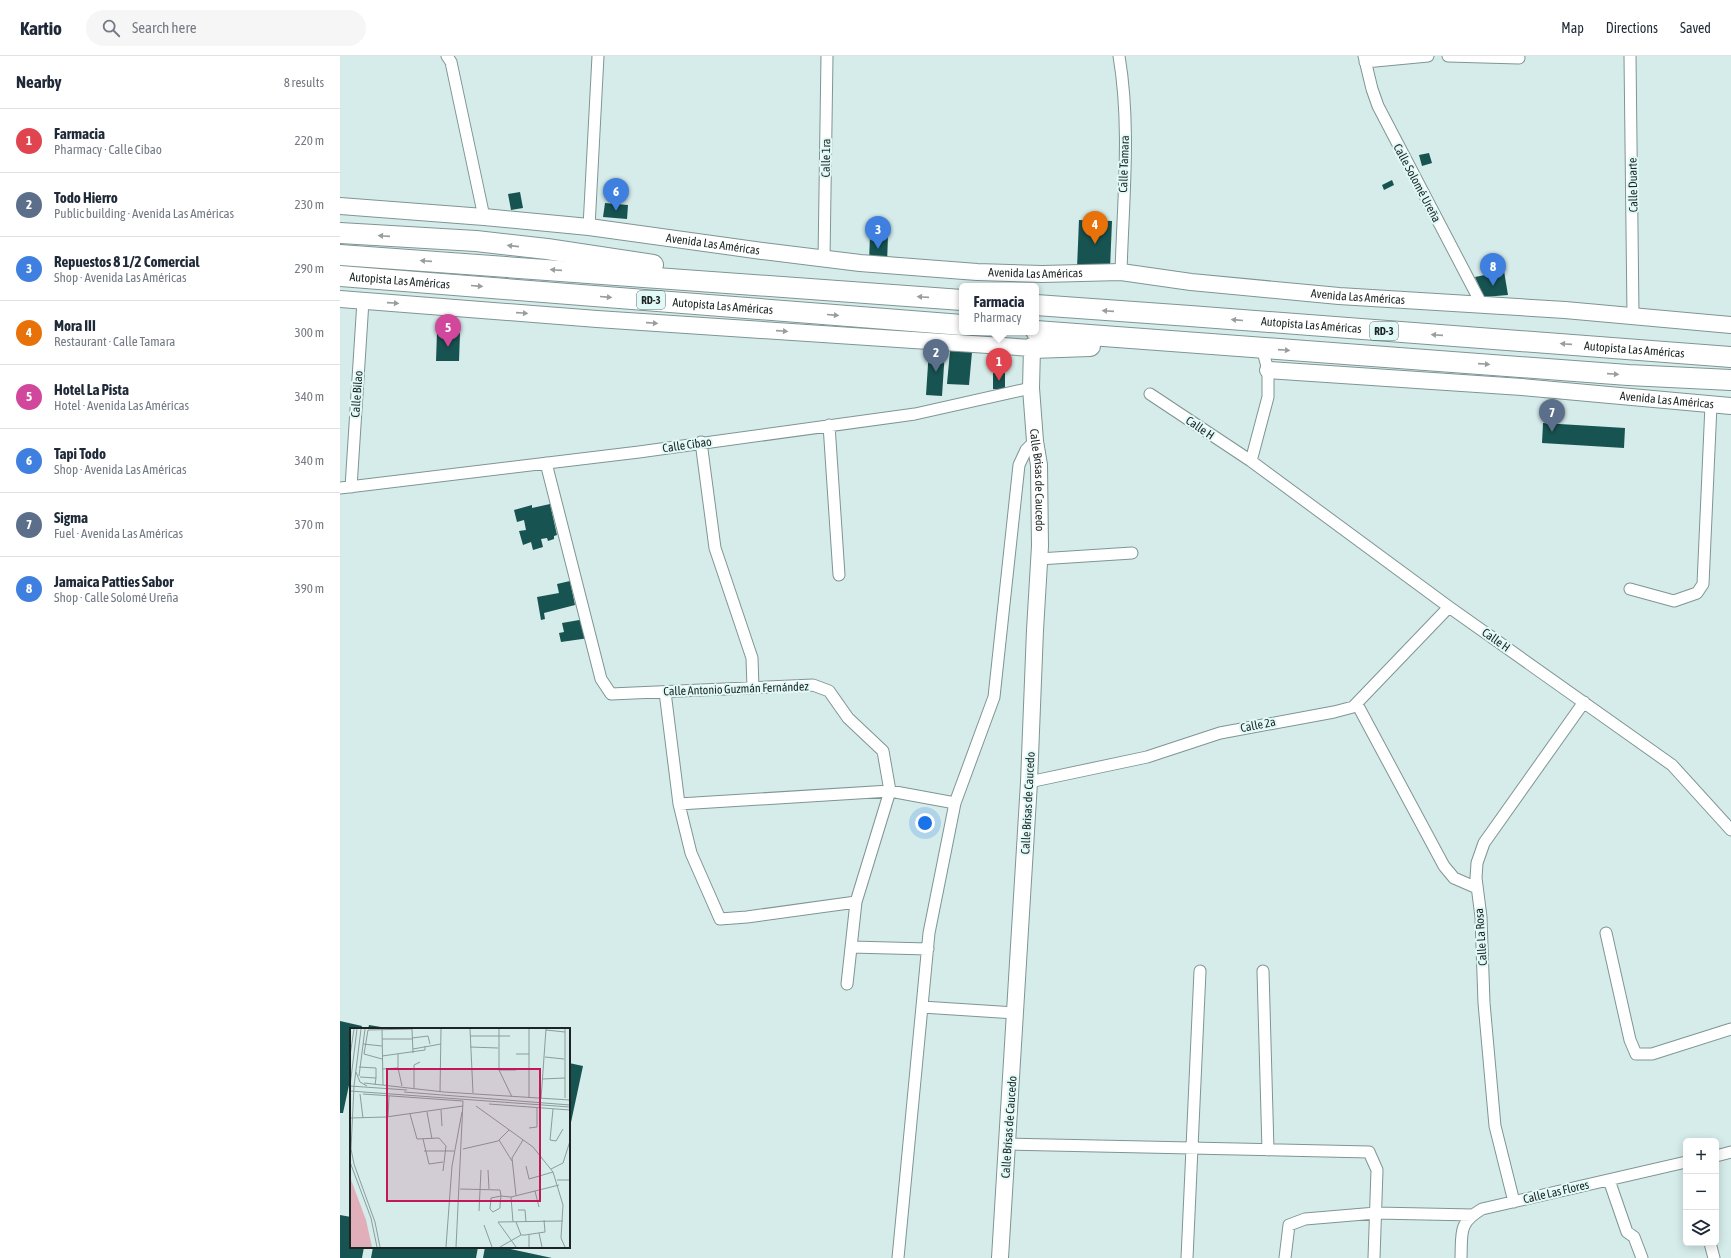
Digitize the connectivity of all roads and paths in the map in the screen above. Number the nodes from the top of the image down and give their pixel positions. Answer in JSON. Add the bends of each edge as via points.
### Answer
{"nodes":[{"id":1,"x":447,"y":56,"type":"edge"},
{"id":2,"x":598,"y":56,"type":"edge"},
{"id":3,"x":827,"y":56,"type":"edge"},
{"id":4,"x":1119,"y":56,"type":"edge"},
{"id":5,"x":1428,"y":56,"type":"edge"},
{"id":6,"x":1448,"y":56,"type":"edge"},
{"id":7,"x":1630,"y":56,"type":"edge"},
{"id":8,"x":1520,"y":58,"type":"dead end"},
{"id":9,"x":1364,"y":59,"type":"edge"},
{"id":10,"x":340,"y":206,"type":"edge"},
{"id":11,"x":484,"y":217,"type":"junction"},
{"id":12,"x":589,"y":227,"type":"junction"},
{"id":13,"x":340,"y":233,"type":"edge"},
{"id":14,"x":340,"y":255,"type":"edge"},
{"id":15,"x":824,"y":259,"type":"junction"},
{"id":16,"x":1121,"y":272,"type":"junction"},
{"id":17,"x":340,"y":276,"type":"edge"},
{"id":18,"x":801,"y":288,"type":"junction"},
{"id":19,"x":340,"y":299,"type":"edge"},
{"id":20,"x":959,"y":300,"type":"edge"},
{"id":21,"x":363,"y":301,"type":"junction"},
{"id":22,"x":1039,"y":306,"type":"edge"},
{"id":23,"x":1482,"y":306,"type":"junction"},
{"id":24,"x":1633,"y":315,"type":"junction"},
{"id":25,"x":959,"y":325,"type":"edge"},
{"id":26,"x":1731,"y":325,"type":"edge"},
{"id":27,"x":1034,"y":340,"type":"edge"},
{"id":28,"x":1262,"y":348,"type":"junction"},
{"id":29,"x":1731,"y":357,"type":"edge"},
{"id":30,"x":1268,"y":370,"type":"junction"},
{"id":31,"x":1731,"y":380,"type":"edge"},
{"id":32,"x":1031,"y":388,"type":"junction"},
{"id":33,"x":1150,"y":394,"type":"dead end"},
{"id":34,"x":1711,"y":404,"type":"junction"},
{"id":35,"x":1731,"y":406,"type":"edge"},
{"id":36,"x":829,"y":425,"type":"junction"},
{"id":37,"x":1035,"y":441,"type":"junction"},
{"id":38,"x":701,"y":442,"type":"junction"},
{"id":39,"x":1251,"y":461,"type":"junction"},
{"id":40,"x":546,"y":463,"type":"junction"},
{"id":41,"x":345,"y":487,"type":"edge"},
{"id":42,"x":1132,"y":553,"type":"dead end"},
{"id":43,"x":1039,"y":559,"type":"junction"},
{"id":44,"x":839,"y":575,"type":"dead end"},
{"id":45,"x":1630,"y":589,"type":"dead end"},
{"id":46,"x":1450,"y":607,"type":"junction"},
{"id":47,"x":753,"y":688,"type":"junction"},
{"id":48,"x":665,"y":692,"type":"junction"},
{"id":49,"x":1584,"y":702,"type":"junction"},
{"id":50,"x":1357,"y":704,"type":"junction"},
{"id":51,"x":1029,"y":782,"type":"junction"},
{"id":52,"x":890,"y":791,"type":"junction"},
{"id":53,"x":955,"y":803,"type":"junction"},
{"id":54,"x":679,"y":804,"type":"junction"},
{"id":55,"x":1731,"y":830,"type":"edge"},
{"id":56,"x":1477,"y":888,"type":"junction"},
{"id":57,"x":856,"y":902,"type":"junction"},
{"id":58,"x":1606,"y":933,"type":"dead end"},
{"id":59,"x":851,"y":947,"type":"junction"},
{"id":60,"x":928,"y":948,"type":"junction"},
{"id":61,"x":1200,"y":971,"type":"dead end"},
{"id":62,"x":1263,"y":971,"type":"dead end"},
{"id":63,"x":847,"y":984,"type":"dead end"},
{"id":64,"x":922,"y":1007,"type":"junction"},
{"id":65,"x":1015,"y":1013,"type":"junction"},
{"id":66,"x":1731,"y":1028,"type":"edge"},
{"id":67,"x":1008,"y":1144,"type":"junction"},
{"id":68,"x":1191,"y":1148,"type":"junction"},
{"id":69,"x":1268,"y":1150,"type":"junction"},
{"id":70,"x":1731,"y":1152,"type":"edge"},
{"id":71,"x":1719,"y":1155,"type":"edge"},
{"id":72,"x":1683,"y":1163,"type":"edge"},
{"id":73,"x":1609,"y":1180,"type":"junction"},
{"id":74,"x":1514,"y":1202,"type":"junction"},
{"id":75,"x":1376,"y":1212,"type":"junction"},
{"id":76,"x":1473,"y":1215,"type":"junction"},
{"id":77,"x":1711,"y":1246,"type":"edge"},
{"id":78,"x":898,"y":1258,"type":"edge"},
{"id":79,"x":1000,"y":1258,"type":"edge"},
{"id":80,"x":1186,"y":1258,"type":"edge"},
{"id":81,"x":1285,"y":1258,"type":"edge"},
{"id":82,"x":1374,"y":1258,"type":"edge"},
{"id":83,"x":1461,"y":1258,"type":"edge"},
{"id":84,"x":1642,"y":1258,"type":"edge"},
{"id":85,"x":1714,"y":1258,"type":"edge"}],
"edges":[{"from":1,"to":11,"type":"street","via":[[451,62]]},
{"from":2,"to":12,"type":"street"},
{"from":3,"to":15,"type":"street","name":"Calle 1ra"},
{"from":4,"to":16,"type":"street","name":"Calle Tamara","via":[[1126,125]]},
{"from":5,"to":9,"type":"street"},
{"from":6,"to":8,"type":"street"},
{"from":7,"to":24,"type":"street","name":"Calle Duarte"},
{"from":9,"to":23,"type":"street","name":"Calle Solomé Ureña","via":[[1378,106]]},
{"from":10,"to":11,"type":"street","name":"Avenida Las Américas"},
{"from":11,"to":12,"type":"street","name":"Avenida Las Américas"},
{"from":12,"to":15,"type":"street","name":"Avenida Las Américas"},
{"from":18,"to":13,"type":"highway","one_way":true,"via":[[547,249],[476,241]]},
{"from":18,"to":14,"type":"highway","name":"Autopista Las Américas","number":"RD-3","one_way":true},
{"from":15,"to":16,"type":"street","name":"Avenida Las Américas","via":[[998,272]]},
{"from":16,"to":23,"type":"street","name":"Avenida Las Américas","via":[[1238,287]]},
{"from":17,"to":25,"type":"highway","name":"Autopista Las Américas","number":"RD-3","one_way":true},
{"from":20,"to":18,"type":"highway","name":"Autopista Las Américas","number":"RD-3","one_way":true},
{"from":19,"to":21,"type":"street"},
{"from":21,"to":27,"type":"street","one_way":true,"via":[[597,319]]},
{"from":21,"to":41,"type":"street","name":"Calle Bilao"},
{"from":29,"to":22,"type":"highway","name":"Autopista Las Américas","number":"RD-3","one_way":true},
{"from":23,"to":24,"type":"street","name":"Avenida Las Américas"},
{"from":24,"to":26,"type":"street","name":"Avenida Las Américas"},
{"from":27,"to":28,"type":"highway","name":"Autopista Las Américas","number":"RD-3","via":[[1174,342]]},
{"from":27,"to":32,"type":"street","name":"Calle Brisas de Caucedo"},
{"from":28,"to":30,"type":"street"},
{"from":28,"to":31,"type":"highway","name":"Autopista Las Américas","number":"RD-3","one_way":true},
{"from":30,"to":34,"type":"street","name":"Avenida Las Américas"},
{"from":30,"to":39,"type":"street","via":[[1268,397]]},
{"from":32,"to":36,"type":"street","name":"Calle Cibao","via":[[915,414]]},
{"from":32,"to":37,"type":"street","name":"Calle Brisas de Caucedo"},
{"from":33,"to":39,"type":"street","name":"Calle H"},
{"from":34,"to":35,"type":"street","name":"Avenida Las Américas"},
{"from":34,"to":45,"type":"street","via":[[1703,584],[1697,593],[1674,601]]},
{"from":36,"to":38,"type":"street","name":"Calle Cibao"},
{"from":36,"to":44,"type":"street"},
{"from":37,"to":43,"type":"street","name":"Calle Brisas de Caucedo","via":[[1039,465]]},
{"from":37,"to":53,"type":"street","via":[[1026,450],[1019,465],[994,697]]},
{"from":38,"to":40,"type":"street","name":"Calle Cibao"},
{"from":38,"to":47,"type":"street","via":[[714,548],[752,658]]},
{"from":39,"to":46,"type":"street","name":"Calle H"},
{"from":40,"to":41,"type":"street","name":"Calle Cibao"},
{"from":40,"to":48,"type":"street","name":"Calle Antonio Guzmán Fernández","via":[[601,679],[611,694]]},
{"from":42,"to":43,"type":"street"},
{"from":43,"to":51,"type":"street","name":"Calle Brisas de Caucedo"},
{"from":46,"to":49,"type":"street","name":"Calle H"},
{"from":46,"to":50,"type":"street","name":"Calle 2a"},
{"from":47,"to":48,"type":"street","name":"Calle Antonio Guzmán Fernández"},
{"from":47,"to":52,"type":"street","name":"Calle Antonio Guzmán Fernández","via":[[813,685],[829,691],[848,718],[882,751]]},
{"from":48,"to":54,"type":"street"},
{"from":49,"to":55,"type":"street","name":"Calle H","via":[[1672,765]]},
{"from":49,"to":56,"type":"street","name":"Calle La Rosa","via":[[1484,843],[1477,863]]},
{"from":50,"to":51,"type":"street","name":"Calle 2a","via":[[1334,712],[1220,733],[1147,757]]},
{"from":50,"to":56,"type":"street","via":[[1444,866],[1454,878]]},
{"from":51,"to":65,"type":"street","name":"Calle Brisas de Caucedo"},
{"from":52,"to":53,"type":"street"},
{"from":52,"to":54,"type":"street","via":[[770,796]]},
{"from":52,"to":57,"type":"street","name":"Calle Antonio Guzmán Fernández"},
{"from":53,"to":60,"type":"street"},
{"from":54,"to":57,"type":"street","via":[[691,853],[720,919]]},
{"from":56,"to":74,"type":"street","name":"Calle La Rosa","via":[[1495,1126]]},
{"from":57,"to":59,"type":"street","name":"Calle Antonio Guzmán Fernández"},
{"from":58,"to":66,"type":"street","via":[[1630,1040],[1636,1054],[1652,1054]]},
{"from":59,"to":60,"type":"street"},
{"from":59,"to":63,"type":"street","name":"Calle Antonio Guzmán Fernández"},
{"from":60,"to":64,"type":"street"},
{"from":61,"to":68,"type":"street"},
{"from":62,"to":69,"type":"street"},
{"from":64,"to":65,"type":"street"},
{"from":64,"to":78,"type":"street"},
{"from":65,"to":67,"type":"street","name":"Calle Brisas de Caucedo"},
{"from":67,"to":68,"type":"street"},
{"from":67,"to":79,"type":"street","name":"Calle Brisas de Caucedo"},
{"from":68,"to":69,"type":"street"},
{"from":68,"to":80,"type":"street"},
{"from":69,"to":75,"type":"street","via":[[1369,1152],[1377,1170]]},
{"from":70,"to":71,"type":"street"},
{"from":72,"to":73,"type":"street","name":"Calle Las Flores"},
{"from":73,"to":74,"type":"street","name":"Calle Las Flores"},
{"from":73,"to":84,"type":"street","via":[[1627,1232],[1634,1237]]},
{"from":74,"to":76,"type":"street","name":"Calle Las Flores","via":[[1482,1209]]},
{"from":75,"to":76,"type":"street"},
{"from":75,"to":81,"type":"street","via":[[1305,1219],[1289,1225]]},
{"from":75,"to":82,"type":"street"},
{"from":76,"to":83,"type":"street","via":[[1462,1229]]},
{"from":77,"to":85,"type":"street"}]}
